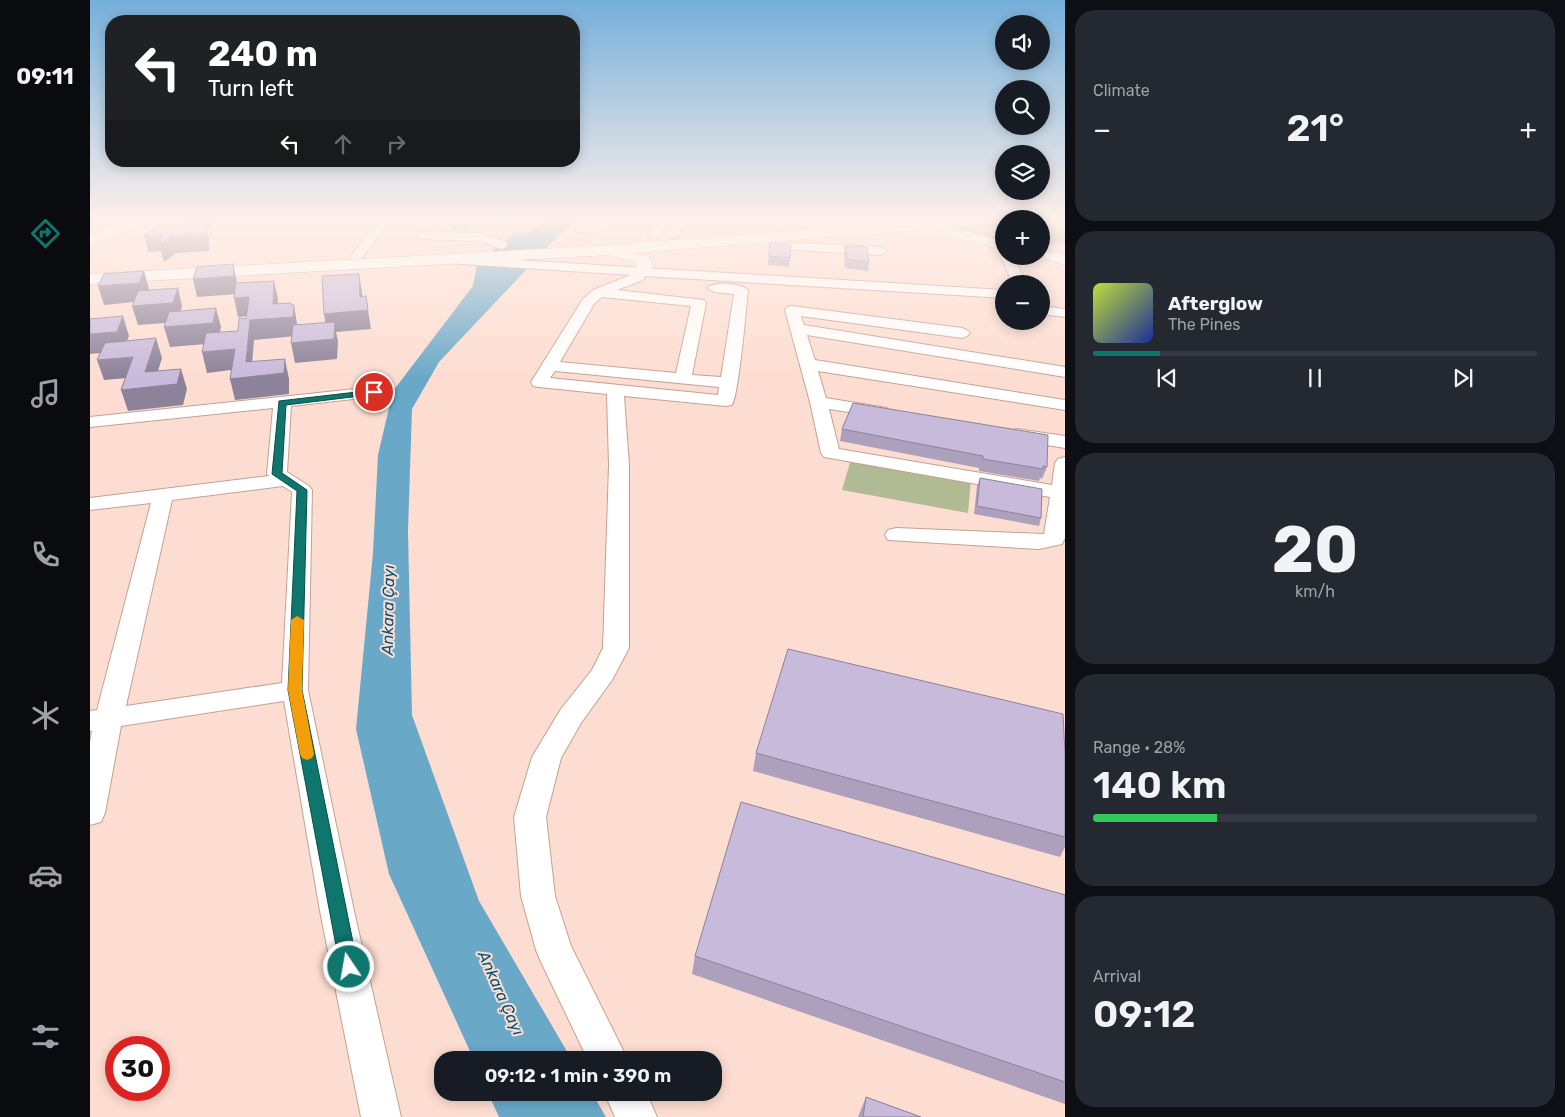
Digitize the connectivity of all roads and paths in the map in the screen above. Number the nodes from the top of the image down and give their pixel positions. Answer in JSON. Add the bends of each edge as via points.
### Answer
{"nodes":[{"id":1,"x":116,"y":273,"type":"edge"},
{"id":2,"x":194,"y":273,"type":"edge"},
{"id":3,"x":239,"y":273,"type":"edge"},
{"id":4,"x":644,"y":273,"type":"edge"},
{"id":5,"x":650,"y":273,"type":"edge"},
{"id":6,"x":679,"y":273,"type":"edge"},
{"id":7,"x":90,"y":275,"type":"edge"},
{"id":8,"x":90,"y":279,"type":"edge"},
{"id":9,"x":90,"y":284,"type":"edge"},
{"id":10,"x":598,"y":293,"type":"junction"},
{"id":11,"x":987,"y":293,"type":"junction"},
{"id":12,"x":995,"y":293,"type":"edge"},
{"id":13,"x":995,"y":305,"type":"edge"},
{"id":14,"x":1050,"y":311,"type":"edge"},
{"id":15,"x":1065,"y":313,"type":"edge"},
{"id":16,"x":798,"y":329,"type":"junction"},
{"id":17,"x":962,"y":334,"type":"dead end"},
{"id":18,"x":807,"y":364,"type":"junction"},
{"id":19,"x":550,"y":366,"type":"junction"},
{"id":20,"x":1065,"y":372,"type":"edge"},
{"id":21,"x":683,"y":379,"type":"junction"},
{"id":22,"x":729,"y":383,"type":"junction"},
{"id":23,"x":615,"y":390,"type":"junction"},
{"id":24,"x":374,"y":392,"type":"dead end"},
{"id":25,"x":819,"y":402,"type":"junction"},
{"id":26,"x":282,"y":403,"type":"junction"},
{"id":27,"x":1065,"y":405,"type":"edge"},
{"id":28,"x":898,"y":415,"type":"edge"},
{"id":29,"x":90,"y":422,"type":"edge"},
{"id":30,"x":996,"y":431,"type":"edge"},
{"id":31,"x":1065,"y":442,"type":"edge"},
{"id":32,"x":1065,"y":464,"type":"edge"},
{"id":33,"x":286,"y":480,"type":"junction"},
{"id":34,"x":1060,"y":493,"type":"junction"},
{"id":35,"x":163,"y":495,"type":"junction"},
{"id":36,"x":90,"y":504,"type":"edge"},
{"id":37,"x":896,"y":535,"type":"dead end"},
{"id":38,"x":295,"y":690,"type":"junction"},
{"id":39,"x":99,"y":720,"type":"edge"},
{"id":40,"x":90,"y":813,"type":"edge"},
{"id":41,"x":604,"y":1051,"type":"edge"},
{"id":42,"x":629,"y":1101,"type":"edge"},
{"id":43,"x":381,"y":1117,"type":"edge"},
{"id":44,"x":637,"y":1117,"type":"edge"}],
"edges":[{"from":1,"to":7,"type":"main road"},
{"from":2,"to":8,"type":"main road"},
{"from":3,"to":9,"type":"main road"},
{"from":4,"to":10,"type":"street"},
{"from":5,"to":22,"type":"street","via":[[665,282],[684,286],[741,290]]},
{"from":6,"to":11,"type":"street"},
{"from":10,"to":19,"type":"street","via":[[588,302]]},
{"from":10,"to":21,"type":"street","via":[[699,303]]},
{"from":11,"to":12,"type":"street"},
{"from":11,"to":13,"type":"street","via":[[991,304]]},
{"from":14,"to":15,"type":"street"},
{"from":16,"to":17,"type":"street","via":[[792,310]]},
{"from":16,"to":18,"type":"street"},
{"from":16,"to":20,"type":"street"},
{"from":18,"to":25,"type":"street"},
{"from":18,"to":27,"type":"street"},
{"from":19,"to":21,"type":"street"},
{"from":19,"to":23,"type":"street","via":[[539,382]]},
{"from":21,"to":22,"type":"street"},
{"from":22,"to":23,"type":"street","via":[[726,401]]},
{"from":23,"to":41,"type":"street","via":[[619,466],[616,648],[547,757],[530,817],[538,896],[554,950]]},
{"from":24,"to":26,"type":"street"},
{"from":25,"to":28,"type":"street"},
{"from":25,"to":34,"type":"street","via":[[831,452]]},
{"from":26,"to":29,"type":"street"},
{"from":26,"to":33,"type":"street","via":[[277,474]]},
{"from":30,"to":31,"type":"street"},
{"from":32,"to":34,"type":"street"},
{"from":33,"to":35,"type":"street"},
{"from":33,"to":38,"type":"street","via":[[302,490]]},
{"from":34,"to":37,"type":"street","via":[[1054,539],[1039,542]]},
{"from":35,"to":36,"type":"street"},
{"from":35,"to":39,"type":"street"},
{"from":38,"to":39,"type":"street"},
{"from":38,"to":43,"type":"street"},
{"from":39,"to":40,"type":"street"},
{"from":42,"to":44,"type":"street"}]}
